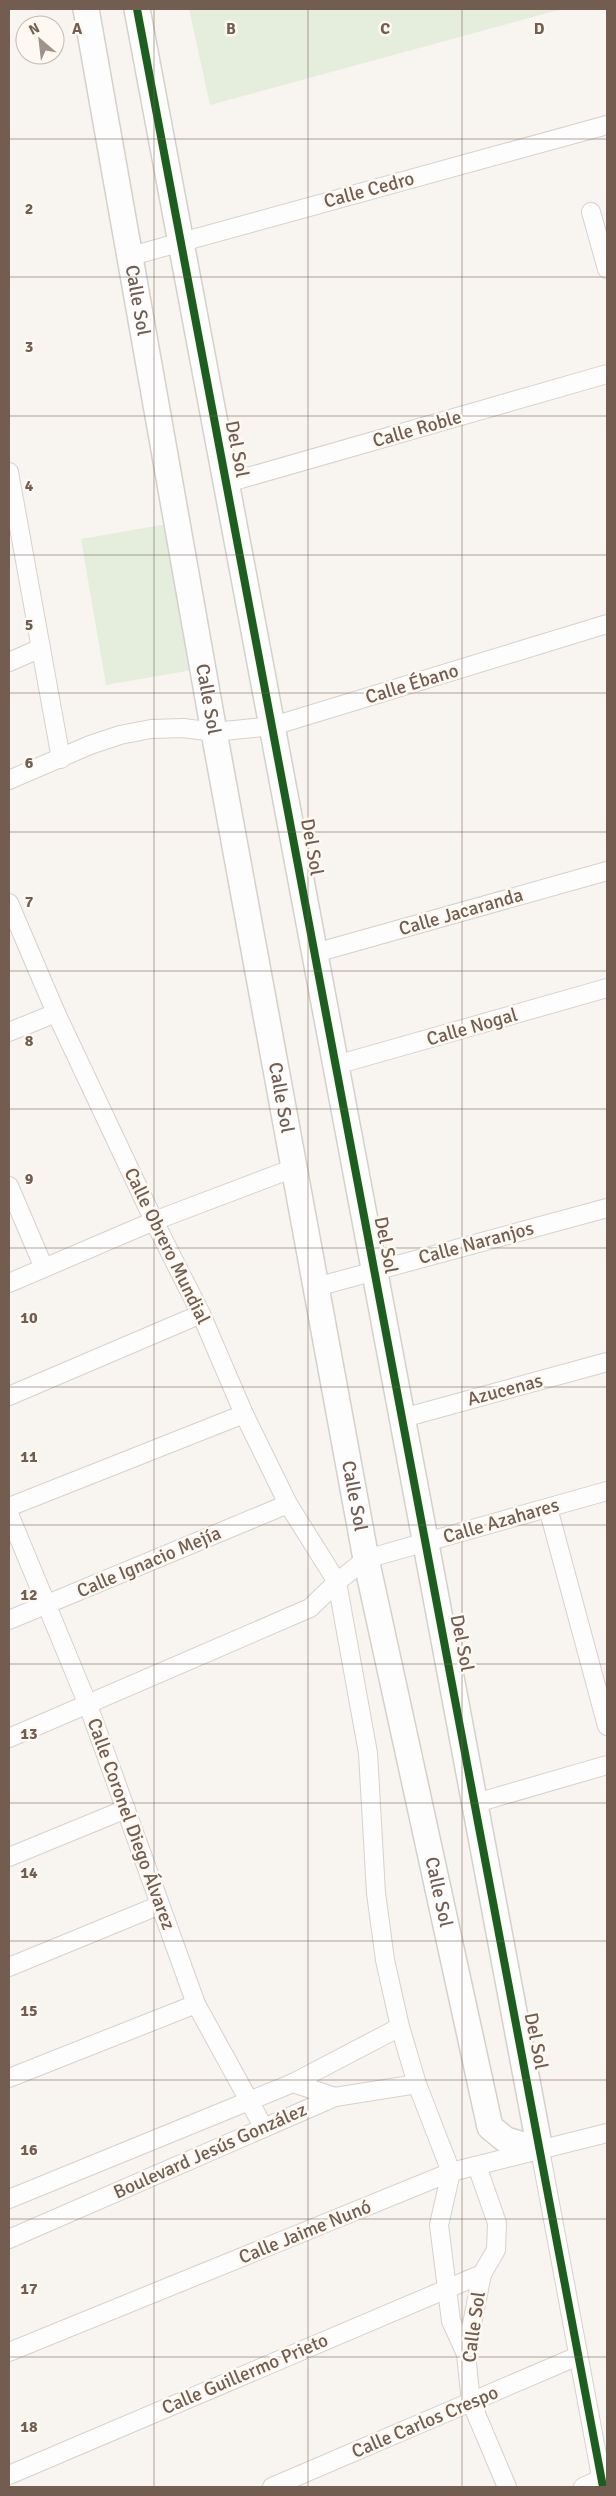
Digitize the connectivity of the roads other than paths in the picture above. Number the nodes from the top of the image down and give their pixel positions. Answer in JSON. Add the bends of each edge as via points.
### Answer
{"nodes":[{"id":1,"x":86,"y":9,"type":"edge"},
{"id":2,"x":138,"y":9,"type":"edge"},
{"id":3,"x":607,"y":125,"type":"edge"},
{"id":4,"x":591,"y":212,"type":"dead end"},
{"id":5,"x":181,"y":242,"type":"junction"},
{"id":6,"x":131,"y":256,"type":"junction"},
{"id":7,"x":607,"y":269,"type":"edge"},
{"id":8,"x":607,"y":374,"type":"edge"},
{"id":9,"x":9,"y":472,"type":"edge"},
{"id":10,"x":227,"y":483,"type":"junction"},
{"id":11,"x":14,"y":536,"type":"edge"},
{"id":12,"x":607,"y":624,"type":"edge"},
{"id":13,"x":41,"y":648,"type":"junction"},
{"id":14,"x":9,"y":662,"type":"edge"},
{"id":15,"x":274,"y":726,"type":"junction"},
{"id":16,"x":214,"y":732,"type":"junction"},
{"id":17,"x":61,"y":759,"type":"junction"},
{"id":18,"x":9,"y":780,"type":"edge"},
{"id":19,"x":607,"y":871,"type":"edge"},
{"id":20,"x":9,"y":903,"type":"edge"},
{"id":21,"x":315,"y":953,"type":"junction"},
{"id":22,"x":607,"y":988,"type":"edge"},
{"id":23,"x":56,"y":1013,"type":"junction"},
{"id":24,"x":9,"y":1032,"type":"edge"},
{"id":25,"x":336,"y":1065,"type":"junction"},
{"id":26,"x":294,"y":1168,"type":"junction"},
{"id":27,"x":9,"y":1186,"type":"edge"},
{"id":28,"x":607,"y":1208,"type":"edge"},
{"id":29,"x":154,"y":1221,"type":"junction"},
{"id":30,"x":44,"y":1268,"type":"junction"},
{"id":31,"x":375,"y":1271,"type":"junction"},
{"id":32,"x":9,"y":1282,"type":"edge"},
{"id":33,"x":316,"y":1287,"type":"junction"},
{"id":34,"x":201,"y":1314,"type":"junction"},
{"id":35,"x":607,"y":1362,"type":"edge"},
{"id":36,"x":9,"y":1396,"type":"edge"},
{"id":37,"x":244,"y":1414,"type":"junction"},
{"id":38,"x":402,"y":1418,"type":"junction"},
{"id":39,"x":607,"y":1491,"type":"edge"},
{"id":40,"x":288,"y":1504,"type":"junction"},
{"id":41,"x":9,"y":1507,"type":"edge"},
{"id":42,"x":548,"y":1508,"type":"junction"},
{"id":43,"x":9,"y":1514,"type":"edge"},
{"id":44,"x":426,"y":1542,"type":"junction"},
{"id":45,"x":366,"y":1559,"type":"junction"},
{"id":46,"x":337,"y":1582,"type":"junction"},
{"id":47,"x":46,"y":1604,"type":"junction"},
{"id":48,"x":9,"y":1620,"type":"edge"},
{"id":49,"x":88,"y":1705,"type":"junction"},
{"id":50,"x":607,"y":1726,"type":"edge"},
{"id":51,"x":9,"y":1738,"type":"edge"},
{"id":52,"x":607,"y":1765,"type":"edge"},
{"id":53,"x":476,"y":1803,"type":"junction"},
{"id":54,"x":126,"y":1809,"type":"junction"},
{"id":55,"x":9,"y":1857,"type":"edge"},
{"id":56,"x":160,"y":1905,"type":"junction"},
{"id":57,"x":9,"y":1966,"type":"edge"},
{"id":58,"x":196,"y":2004,"type":"junction"},
{"id":59,"x":400,"y":2027,"type":"junction"},
{"id":60,"x":9,"y":2078,"type":"edge"},
{"id":61,"x":293,"y":2083,"type":"junction"},
{"id":62,"x":417,"y":2084,"type":"junction"},
{"id":63,"x":335,"y":2097,"type":"junction"},
{"id":64,"x":249,"y":2100,"type":"junction"},
{"id":65,"x":264,"y":2128,"type":"junction"},
{"id":66,"x":607,"y":2133,"type":"edge"},
{"id":67,"x":540,"y":2150,"type":"junction"},
{"id":68,"x":477,"y":2166,"type":"junction"},
{"id":69,"x":450,"y":2172,"type":"junction"},
{"id":70,"x":9,"y":2200,"type":"edge"},
{"id":71,"x":9,"y":2239,"type":"edge"},
{"id":72,"x":482,"y":2274,"type":"junction"},
{"id":73,"x":448,"y":2288,"type":"junction"},
{"id":74,"x":9,"y":2352,"type":"edge"},
{"id":75,"x":466,"y":2354,"type":"junction"},
{"id":76,"x":578,"y":2356,"type":"junction"},
{"id":77,"x":471,"y":2402,"type":"junction"},
{"id":78,"x":9,"y":2475,"type":"edge"},
{"id":79,"x":604,"y":2481,"type":"edge"},
{"id":80,"x":9,"y":2482,"type":"edge"},
{"id":81,"x":11,"y":2487,"type":"edge"},
{"id":82,"x":272,"y":2487,"type":"edge"},
{"id":83,"x":507,"y":2487,"type":"edge"},
{"id":84,"x":583,"y":2487,"type":"edge"}],
"edges":[{"from":1,"to":6,"type":"street","name":"Calle Sol"},
{"from":2,"to":5,"type":"street","name":"Del Sol"},
{"from":3,"to":5,"type":"street","name":"Calle Cedro"},
{"from":4,"to":7,"type":"street"},
{"from":5,"to":6,"type":"street","name":"Calle Cedro"},
{"from":5,"to":10,"type":"street","name":"Del Sol"},
{"from":6,"to":16,"type":"street","name":"Calle Sol"},
{"from":8,"to":10,"type":"street","name":"Calle Roble"},
{"from":9,"to":11,"type":"street"},
{"from":10,"to":15,"type":"street","name":"Del Sol"},
{"from":11,"to":13,"type":"street"},
{"from":12,"to":15,"type":"street","name":"Calle Ébano"},
{"from":13,"to":14,"type":"street"},
{"from":13,"to":17,"type":"street"},
{"from":15,"to":16,"type":"street","name":"Calle Ébano"},
{"from":15,"to":21,"type":"street","name":"Del Sol"},
{"from":16,"to":17,"type":"street","name":"Calle Ébano","via":[[183,728],[128,734],[90,745]]},
{"from":16,"to":26,"type":"street","name":"Calle Sol"},
{"from":17,"to":18,"type":"street","name":"Calle Ébano"},
{"from":19,"to":21,"type":"street","name":"Calle Jacaranda"},
{"from":20,"to":23,"type":"street","name":"Calle Obrero Mundial"},
{"from":21,"to":25,"type":"street","name":"Del Sol"},
{"from":22,"to":25,"type":"street","name":"Calle Nogal"},
{"from":23,"to":24,"type":"street"},
{"from":23,"to":29,"type":"street","name":"Calle Obrero Mundial"},
{"from":25,"to":31,"type":"street","name":"Del Sol"},
{"from":26,"to":29,"type":"street"},
{"from":26,"to":33,"type":"street","name":"Calle Sol"},
{"from":27,"to":30,"type":"street"},
{"from":28,"to":31,"type":"street","name":"Calle Naranjos"},
{"from":29,"to":30,"type":"street"},
{"from":29,"to":34,"type":"street","name":"Calle Obrero Mundial"},
{"from":30,"to":32,"type":"street"},
{"from":31,"to":33,"type":"street","name":"Calle Naranjos"},
{"from":31,"to":38,"type":"street","name":"Del Sol"},
{"from":33,"to":45,"type":"street","name":"Calle Sol"},
{"from":34,"to":36,"type":"street"},
{"from":34,"to":37,"type":"street","name":"Calle Obrero Mundial"},
{"from":35,"to":38,"type":"street","name":"Azucenas"},
{"from":37,"to":40,"type":"street","name":"Calle Obrero Mundial"},
{"from":37,"to":41,"type":"street"},
{"from":38,"to":44,"type":"street","name":"Del Sol"},
{"from":39,"to":42,"type":"street","name":"Calle Azahares"},
{"from":40,"to":46,"type":"street","name":"Calle Obrero Mundial"},
{"from":40,"to":47,"type":"street","name":"Calle Ignacio Mejía"},
{"from":42,"to":44,"type":"street","name":"Calle Azahares"},
{"from":42,"to":50,"type":"street"},
{"from":43,"to":47,"type":"street","name":"Calle Coronel Diego Álvarez"},
{"from":44,"to":45,"type":"street","name":"Calle Azahares"},
{"from":44,"to":53,"type":"street","name":"Del Sol"},
{"from":45,"to":46,"type":"street"},
{"from":45,"to":67,"type":"street","name":"Calle Sol","via":[[490,2127],[506,2140]]},
{"from":46,"to":49,"type":"street","via":[[310,1608]]},
{"from":46,"to":59,"type":"street","via":[[368,1753],[376,1893],[385,1960]]},
{"from":47,"to":48,"type":"street","name":"Calle Ignacio Mejía"},
{"from":47,"to":49,"type":"street","name":"Calle Coronel Diego Álvarez"},
{"from":49,"to":51,"type":"street"},
{"from":49,"to":54,"type":"street","name":"Calle Coronel Diego Álvarez"},
{"from":52,"to":53,"type":"street"},
{"from":53,"to":67,"type":"street","name":"Del Sol"},
{"from":54,"to":55,"type":"street"},
{"from":54,"to":56,"type":"street","name":"Calle Coronel Diego Álvarez"},
{"from":56,"to":57,"type":"street"},
{"from":56,"to":58,"type":"street","name":"Calle Coronel Diego Álvarez"},
{"from":58,"to":60,"type":"street"},
{"from":58,"to":64,"type":"street","name":"Calle Coronel Diego Álvarez"},
{"from":59,"to":61,"type":"street","name":"Boulevard Jesús González"},
{"from":59,"to":62,"type":"street"},
{"from":61,"to":63,"type":"street"},
{"from":61,"to":64,"type":"street","name":"Boulevard Jesús González"},
{"from":62,"to":63,"type":"street","name":"Boulevard Jesús González"},
{"from":62,"to":69,"type":"street"},
{"from":63,"to":65,"type":"street","name":"Boulevard Jesús González"},
{"from":64,"to":65,"type":"street","name":"Calle Coronel Diego Álvarez"},
{"from":64,"to":70,"type":"street","name":"Boulevard Jesús González"},
{"from":65,"to":71,"type":"street","name":"Boulevard Jesús González"},
{"from":66,"to":67,"type":"street","name":"Calle Jaime Nunó"},
{"from":67,"to":68,"type":"street","name":"Calle Jaime Nunó"},
{"from":67,"to":76,"type":"street","name":"Del Sol"},
{"from":68,"to":69,"type":"street","name":"Calle Jaime Nunó"},
{"from":68,"to":72,"type":"street","name":"Calle Sol","via":[[497,2223],[496,2250]]},
{"from":69,"to":73,"type":"street","via":[[439,2225]]},
{"from":69,"to":74,"type":"street","name":"Calle Jaime Nunó"},
{"from":72,"to":73,"type":"street","name":"Calle Guillermo Prieto"},
{"from":72,"to":75,"type":"street","name":"Calle Sol"},
{"from":73,"to":75,"type":"street","via":[[451,2321]]},
{"from":73,"to":78,"type":"street","name":"Calle Guillermo Prieto"},
{"from":75,"to":77,"type":"street","name":"Calle Sol"},
{"from":76,"to":77,"type":"street","name":"Calle Carlos Crespo"},
{"from":76,"to":79,"type":"street","name":"Del Sol"},
{"from":77,"to":82,"type":"street","name":"Calle Carlos Crespo"},
{"from":77,"to":83,"type":"street","name":"Calle Sol"},
{"from":79,"to":84,"type":"street"},
{"from":80,"to":81,"type":"street"}]}
